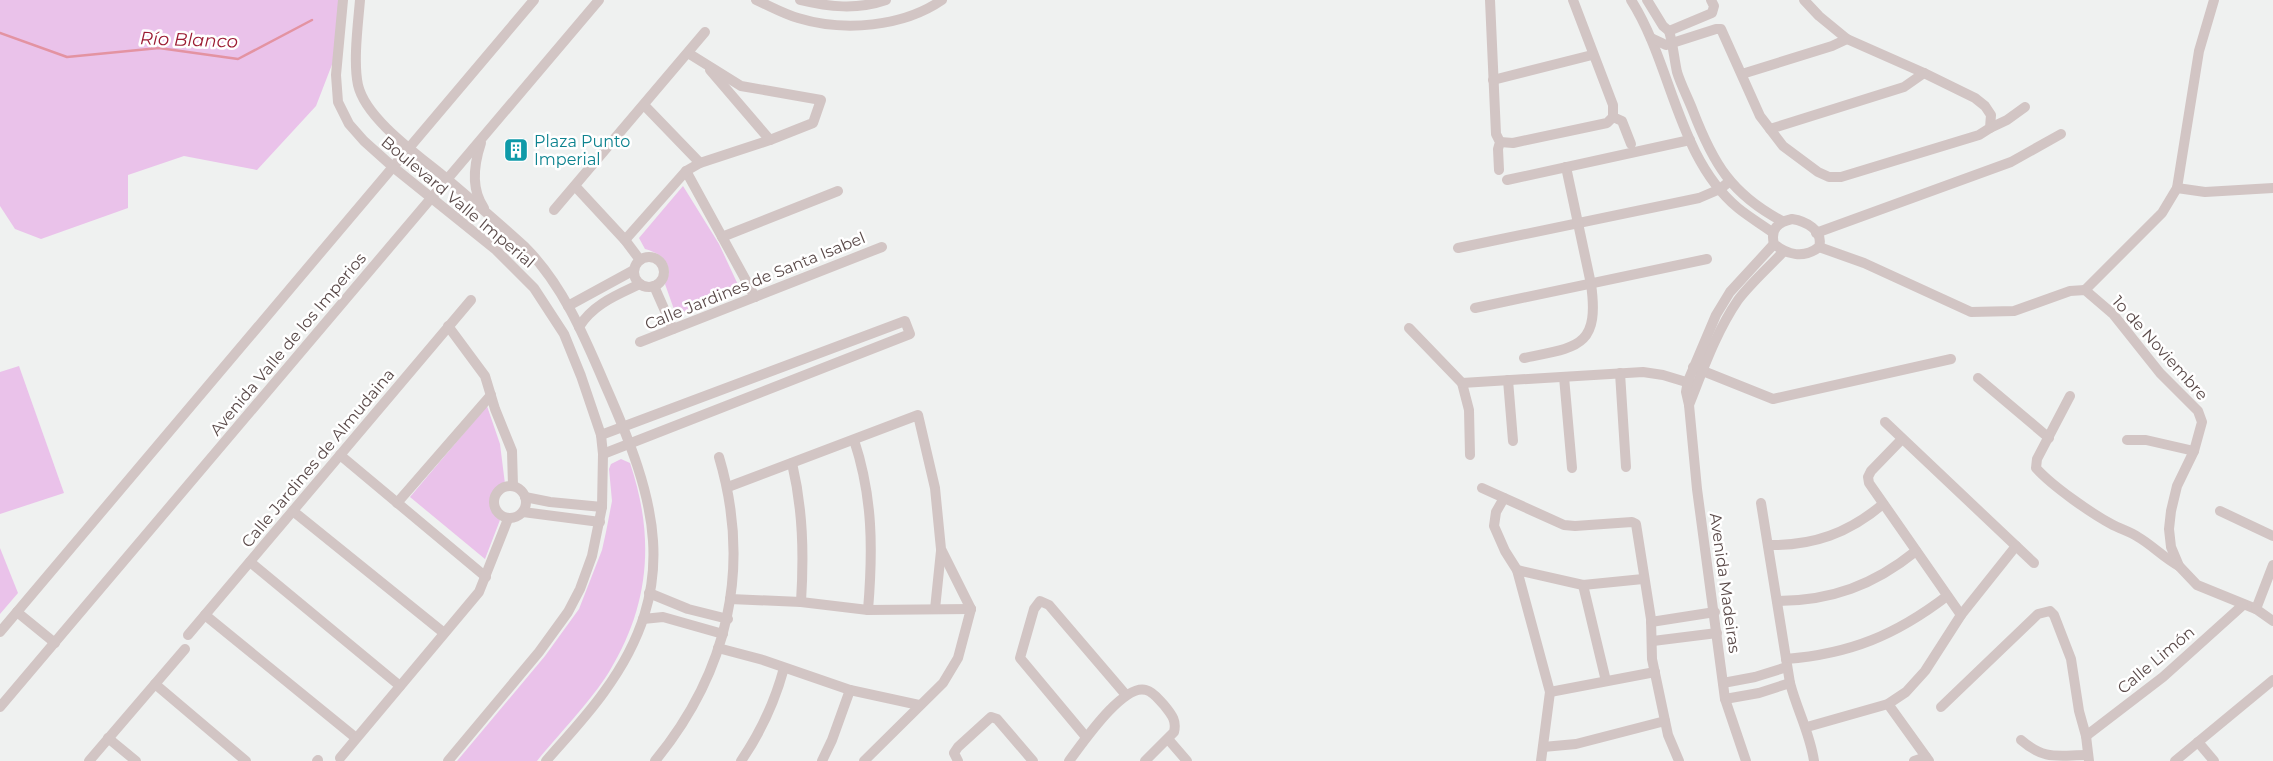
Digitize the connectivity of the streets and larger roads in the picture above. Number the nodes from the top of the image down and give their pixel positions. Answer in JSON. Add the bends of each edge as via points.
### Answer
{"nodes":[{"id":1,"x":343,"y":0,"type":"edge"},
{"id":2,"x":360,"y":0,"type":"edge"},
{"id":3,"x":534,"y":0,"type":"edge"},
{"id":4,"x":599,"y":0,"type":"edge"},
{"id":5,"x":756,"y":0,"type":"edge"},
{"id":6,"x":800,"y":0,"type":"edge"},
{"id":7,"x":886,"y":0,"type":"edge"},
{"id":8,"x":942,"y":0,"type":"edge"},
{"id":9,"x":1490,"y":0,"type":"edge"},
{"id":10,"x":1631,"y":0,"type":"edge"},
{"id":11,"x":1647,"y":0,"type":"edge"},
{"id":12,"x":1711,"y":0,"type":"edge"},
{"id":13,"x":1804,"y":0,"type":"edge"},
{"id":14,"x":2214,"y":0,"type":"edge"},
{"id":15,"x":1575,"y":1,"type":"edge"},
{"id":16,"x":826,"y":6,"type":"junction"},
{"id":17,"x":342,"y":12,"type":"junction"},
{"id":18,"x":359,"y":12,"type":"junction"},
{"id":19,"x":1692,"y":22,"type":"junction"},
{"id":20,"x":821,"y":23,"type":"junction"},
{"id":21,"x":1669,"y":31,"type":"junction"},
{"id":22,"x":705,"y":32,"type":"dead end"},
{"id":23,"x":1698,"y":35,"type":"junction"},
{"id":24,"x":1651,"y":38,"type":"junction"},
{"id":25,"x":1847,"y":39,"type":"junction"},
{"id":26,"x":1673,"y":43,"type":"junction"},
{"id":27,"x":688,"y":53,"type":"junction"},
{"id":28,"x":1592,"y":55,"type":"junction"},
{"id":29,"x":705,"y":63,"type":"junction"},
{"id":30,"x":1924,"y":73,"type":"junction"},
{"id":31,"x":1742,"y":74,"type":"junction"},
{"id":32,"x":1493,"y":80,"type":"junction"},
{"id":33,"x":644,"y":105,"type":"junction"},
{"id":34,"x":2025,"y":106,"type":"dead end"},
{"id":35,"x":1613,"y":117,"type":"junction"},
{"id":36,"x":1990,"y":128,"type":"junction"},
{"id":37,"x":1770,"y":129,"type":"junction"},
{"id":38,"x":2061,"y":134,"type":"dead end"},
{"id":39,"x":483,"y":137,"type":"junction"},
{"id":40,"x":770,"y":140,"type":"junction"},
{"id":41,"x":1690,"y":140,"type":"junction"},
{"id":42,"x":1500,"y":142,"type":"junction"},
{"id":43,"x":1631,"y":144,"type":"dead end"},
{"id":44,"x":409,"y":148,"type":"junction"},
{"id":45,"x":700,"y":163,"type":"junction"},
{"id":46,"x":393,"y":167,"type":"junction"},
{"id":47,"x":1566,"y":167,"type":"junction"},
{"id":48,"x":1499,"y":170,"type":"dead end"},
{"id":49,"x":686,"y":171,"type":"junction"},
{"id":50,"x":447,"y":179,"type":"junction"},
{"id":51,"x":1507,"y":180,"type":"dead end"},
{"id":52,"x":1730,"y":181,"type":"junction"},
{"id":53,"x":576,"y":186,"type":"junction"},
{"id":54,"x":2177,"y":188,"type":"junction"},
{"id":55,"x":2273,"y":188,"type":"edge"},
{"id":56,"x":1720,"y":189,"type":"junction"},
{"id":57,"x":838,"y":190,"type":"dead end"},
{"id":58,"x":431,"y":198,"type":"junction"},
{"id":59,"x":554,"y":210,"type":"dead end"},
{"id":60,"x":492,"y":219,"type":"junction"},
{"id":61,"x":1782,"y":221,"type":"junction"},
{"id":62,"x":1578,"y":223,"type":"junction"},
{"id":63,"x":1772,"y":232,"type":"junction"},
{"id":64,"x":1816,"y":233,"type":"junction"},
{"id":65,"x":722,"y":237,"type":"junction"},
{"id":66,"x":625,"y":240,"type":"junction"},
{"id":67,"x":1774,"y":244,"type":"junction"},
{"id":68,"x":882,"y":247,"type":"dead end"},
{"id":69,"x":1819,"y":247,"type":"junction"},
{"id":70,"x":1458,"y":248,"type":"dead end"},
{"id":71,"x":1783,"y":252,"type":"junction"},
{"id":72,"x":1707,"y":259,"type":"dead end"},
{"id":73,"x":640,"y":260,"type":"junction"},
{"id":74,"x":634,"y":270,"type":"junction"},
{"id":75,"x":549,"y":276,"type":"junction"},
{"id":76,"x":640,"y":284,"type":"junction"},
{"id":77,"x":1591,"y":284,"type":"junction"},
{"id":78,"x":654,"y":286,"type":"junction"},
{"id":79,"x":534,"y":288,"type":"junction"},
{"id":80,"x":2085,"y":290,"type":"junction"},
{"id":81,"x":594,"y":292,"type":"junction"},
{"id":82,"x":1730,"y":292,"type":"junction"},
{"id":83,"x":755,"y":297,"type":"junction"},
{"id":84,"x":470,"y":300,"type":"dead end"},
{"id":85,"x":1739,"y":300,"type":"junction"},
{"id":86,"x":601,"y":303,"type":"junction"},
{"id":87,"x":568,"y":306,"type":"junction"},
{"id":88,"x":1476,"y":308,"type":"dead end"},
{"id":89,"x":448,"y":326,"type":"junction"},
{"id":90,"x":579,"y":327,"type":"junction"},
{"id":91,"x":1409,"y":328,"type":"dead end"},
{"id":92,"x":673,"y":329,"type":"junction"},
{"id":93,"x":640,"y":342,"type":"dead end"},
{"id":94,"x":1524,"y":358,"type":"dead end"},
{"id":95,"x":1951,"y":359,"type":"dead end"},
{"id":96,"x":1697,"y":369,"type":"junction"},
{"id":97,"x":774,"y":371,"type":"junction"},
{"id":98,"x":1620,"y":373,"type":"junction"},
{"id":99,"x":1564,"y":377,"type":"junction"},
{"id":100,"x":1978,"y":378,"type":"dead end"},
{"id":101,"x":1508,"y":380,"type":"junction"},
{"id":102,"x":1462,"y":383,"type":"junction"},
{"id":103,"x":1692,"y":383,"type":"junction"},
{"id":104,"x":778,"y":387,"type":"junction"},
{"id":105,"x":491,"y":395,"type":"junction"},
{"id":106,"x":2070,"y":396,"type":"dead end"},
{"id":107,"x":644,"y":418,"type":"junction"},
{"id":108,"x":1885,"y":422,"type":"dead end"},
{"id":109,"x":623,"y":426,"type":"junction"},
{"id":110,"x":601,"y":435,"type":"junction"},
{"id":111,"x":652,"y":435,"type":"junction"},
{"id":112,"x":2049,"y":438,"type":"junction"},
{"id":113,"x":1902,"y":439,"type":"junction"},
{"id":114,"x":854,"y":440,"type":"junction"},
{"id":115,"x":2127,"y":440,"type":"dead end"},
{"id":116,"x":1513,"y":441,"type":"dead end"},
{"id":117,"x":630,"y":444,"type":"junction"},
{"id":118,"x":2194,"y":451,"type":"junction"},
{"id":119,"x":603,"y":454,"type":"junction"},
{"id":120,"x":340,"y":455,"type":"junction"},
{"id":121,"x":1470,"y":455,"type":"dead end"},
{"id":122,"x":720,"y":456,"type":"dead end"},
{"id":123,"x":792,"y":463,"type":"junction"},
{"id":124,"x":1626,"y":467,"type":"dead end"},
{"id":125,"x":1572,"y":468,"type":"dead end"},
{"id":126,"x":513,"y":486,"type":"junction"},
{"id":127,"x":728,"y":487,"type":"junction"},
{"id":128,"x":1482,"y":488,"type":"dead end"},
{"id":129,"x":525,"y":497,"type":"junction"},
{"id":130,"x":1504,"y":498,"type":"junction"},
{"id":131,"x":397,"y":503,"type":"junction"},
{"id":132,"x":1761,"y":503,"type":"dead end"},
{"id":133,"x":572,"y":504,"type":"junction"},
{"id":134,"x":1883,"y":504,"type":"junction"},
{"id":135,"x":602,"y":507,"type":"junction"},
{"id":136,"x":2220,"y":510,"type":"dead end"},
{"id":137,"x":293,"y":511,"type":"junction"},
{"id":138,"x":522,"y":512,"type":"junction"},
{"id":139,"x":570,"y":518,"type":"junction"},
{"id":140,"x":508,"y":519,"type":"junction"},
{"id":141,"x":600,"y":522,"type":"junction"},
{"id":142,"x":2273,"y":536,"type":"edge"},
{"id":143,"x":1768,"y":545,"type":"junction"},
{"id":144,"x":2016,"y":546,"type":"junction"},
{"id":145,"x":941,"y":549,"type":"junction"},
{"id":146,"x":1916,"y":551,"type":"junction"},
{"id":147,"x":250,"y":562,"type":"junction"},
{"id":148,"x":2034,"y":563,"type":"dead end"},
{"id":149,"x":2273,"y":565,"type":"edge"},
{"id":150,"x":2179,"y":566,"type":"junction"},
{"id":151,"x":1517,"y":570,"type":"junction"},
{"id":152,"x":486,"y":577,"type":"junction"},
{"id":153,"x":1643,"y":580,"type":"junction"},
{"id":154,"x":1583,"y":585,"type":"junction"},
{"id":155,"x":649,"y":592,"type":"junction"},
{"id":156,"x":1947,"y":596,"type":"junction"},
{"id":157,"x":730,"y":599,"type":"junction"},
{"id":158,"x":1777,"y":601,"type":"junction"},
{"id":159,"x":801,"y":602,"type":"junction"},
{"id":160,"x":2243,"y":605,"type":"junction"},
{"id":161,"x":935,"y":609,"type":"junction"},
{"id":162,"x":971,"y":609,"type":"junction"},
{"id":163,"x":2256,"y":609,"type":"junction"},
{"id":164,"x":868,"y":610,"type":"junction"},
{"id":165,"x":17,"y":612,"type":"junction"},
{"id":166,"x":1715,"y":612,"type":"junction"},
{"id":167,"x":205,"y":615,"type":"junction"},
{"id":168,"x":1961,"y":616,"type":"junction"},
{"id":169,"x":643,"y":619,"type":"junction"},
{"id":170,"x":728,"y":619,"type":"junction"},
{"id":171,"x":2273,"y":621,"type":"edge"},
{"id":172,"x":1651,"y":622,"type":"junction"},
{"id":173,"x":0,"y":632,"type":"edge"},
{"id":174,"x":444,"y":633,"type":"junction"},
{"id":175,"x":1717,"y":633,"type":"junction"},
{"id":176,"x":722,"y":634,"type":"junction"},
{"id":177,"x":188,"y":635,"type":"dead end"},
{"id":178,"x":1653,"y":641,"type":"junction"},
{"id":179,"x":55,"y":643,"type":"junction"},
{"id":180,"x":185,"y":648,"type":"dead end"},
{"id":181,"x":718,"y":648,"type":"junction"},
{"id":182,"x":1787,"y":663,"type":"junction"},
{"id":183,"x":784,"y":668,"type":"junction"},
{"id":184,"x":1655,"y":672,"type":"junction"},
{"id":185,"x":2273,"y":680,"type":"edge"},
{"id":186,"x":1606,"y":682,"type":"junction"},
{"id":187,"x":1723,"y":683,"type":"junction"},
{"id":188,"x":1790,"y":683,"type":"junction"},
{"id":189,"x":155,"y":684,"type":"junction"},
{"id":190,"x":400,"y":686,"type":"junction"},
{"id":191,"x":850,"y":690,"type":"junction"},
{"id":192,"x":1550,"y":692,"type":"junction"},
{"id":193,"x":1126,"y":695,"type":"junction"},
{"id":194,"x":1725,"y":699,"type":"junction"},
{"id":195,"x":1888,"y":704,"type":"junction"},
{"id":196,"x":919,"y":705,"type":"junction"},
{"id":197,"x":0,"y":707,"type":"edge"},
{"id":198,"x":1941,"y":707,"type":"dead end"},
{"id":199,"x":1665,"y":721,"type":"junction"},
{"id":200,"x":1807,"y":727,"type":"junction"},
{"id":201,"x":2086,"y":736,"type":"junction"},
{"id":202,"x":1086,"y":737,"type":"junction"},
{"id":203,"x":108,"y":738,"type":"junction"},
{"id":204,"x":356,"y":738,"type":"junction"},
{"id":205,"x":1168,"y":738,"type":"junction"},
{"id":206,"x":2021,"y":740,"type":"dead end"},
{"id":207,"x":2198,"y":742,"type":"junction"},
{"id":208,"x":1543,"y":747,"type":"junction"},
{"id":209,"x":340,"y":758,"type":"dead end"},
{"id":210,"x":2088,"y":758,"type":"edge"},
{"id":211,"x":1927,"y":759,"type":"edge"},
{"id":212,"x":89,"y":761,"type":"edge"},
{"id":213,"x":136,"y":761,"type":"edge"},
{"id":214,"x":246,"y":761,"type":"edge"},
{"id":215,"x":448,"y":761,"type":"edge"},
{"id":216,"x":546,"y":761,"type":"edge"},
{"id":217,"x":655,"y":761,"type":"edge"},
{"id":218,"x":741,"y":761,"type":"edge"},
{"id":219,"x":822,"y":761,"type":"edge"},
{"id":220,"x":864,"y":761,"type":"edge"},
{"id":221,"x":958,"y":761,"type":"edge"},
{"id":222,"x":1033,"y":761,"type":"edge"},
{"id":223,"x":1069,"y":761,"type":"edge"},
{"id":224,"x":1145,"y":761,"type":"edge"},
{"id":225,"x":1187,"y":761,"type":"edge"},
{"id":226,"x":1541,"y":761,"type":"edge"},
{"id":227,"x":1679,"y":761,"type":"edge"},
{"id":228,"x":1746,"y":761,"type":"edge"},
{"id":229,"x":1814,"y":761,"type":"edge"},
{"id":230,"x":1914,"y":761,"type":"edge"},
{"id":231,"x":2175,"y":761,"type":"edge"},
{"id":232,"x":2214,"y":761,"type":"edge"}],
"edges":[{"from":1,"to":17,"type":"street","name":"Boulevard Valle Imperial"},
{"from":2,"to":18,"type":"street","name":"Boulevard Valle Imperial"},
{"from":3,"to":44,"type":"street","name":"Avenida Valle de los Imperios"},
{"from":4,"to":39,"type":"street","name":"Avenida Valle de los Imperios"},
{"from":5,"to":20,"type":"street","via":[[798,18]]},
{"from":6,"to":16,"type":"street"},
{"from":7,"to":16,"type":"street","via":[[843,8]]},
{"from":8,"to":20,"type":"street","via":[[881,24]]},
{"from":9,"to":32,"type":"street"},
{"from":10,"to":24,"type":"street"},
{"from":11,"to":21,"type":"street"},
{"from":12,"to":19,"type":"street","via":[[1712,13]]},
{"from":13,"to":25,"type":"street"},
{"from":14,"to":54,"type":"street","via":[[2199,50]]},
{"from":15,"to":28,"type":"street"},
{"from":16,"to":20,"type":"street"},
{"from":17,"to":18,"type":"street"},
{"from":17,"to":46,"type":"street","name":"Boulevard Valle Imperial","via":[[336,75],[338,102],[349,124]]},
{"from":18,"to":44,"type":"street","name":"Boulevard Valle Imperial","via":[[358,86],[373,114]]},
{"from":19,"to":21,"type":"street"},
{"from":19,"to":23,"type":"street"},
{"from":21,"to":26,"type":"street"},
{"from":22,"to":27,"type":"street"},
{"from":23,"to":26,"type":"street"},
{"from":23,"to":31,"type":"street","via":[[1716,29],[1724,31]]},
{"from":24,"to":26,"type":"street","via":[[1660,44]]},
{"from":24,"to":41,"type":"street"},
{"from":25,"to":30,"type":"street"},
{"from":25,"to":31,"type":"street"},
{"from":26,"to":52,"type":"street","via":[[1678,72],[1704,141]]},
{"from":27,"to":29,"type":"street"},
{"from":27,"to":33,"type":"street"},
{"from":28,"to":32,"type":"street"},
{"from":28,"to":35,"type":"street","via":[[1613,105]]},
{"from":29,"to":40,"type":"street"},
{"from":29,"to":40,"type":"street","via":[[741,86],[821,100],[813,123]]},
{"from":30,"to":36,"type":"street","via":[[1985,106],[1991,115]]},
{"from":30,"to":37,"type":"street","via":[[1904,87]]},
{"from":31,"to":37,"type":"street","via":[[1760,116]]},
{"from":32,"to":42,"type":"street","via":[[1496,134]]},
{"from":33,"to":45,"type":"street"},
{"from":33,"to":53,"type":"street"},
{"from":34,"to":36,"type":"street"},
{"from":35,"to":42,"type":"street","via":[[1607,123],[1513,143]]},
{"from":35,"to":43,"type":"street","via":[[1622,121]]},
{"from":36,"to":37,"type":"street","via":[[1979,135],[1835,177],[1823,175],[1806,165],[1783,146]]},
{"from":38,"to":64,"type":"street","via":[[2011,162]]},
{"from":39,"to":50,"type":"street","name":"Avenida Valle de los Imperios"},
{"from":39,"to":60,"type":"street","via":[[475,160],[474,180],[479,202]]},
{"from":40,"to":45,"type":"street"},
{"from":41,"to":47,"type":"street"},
{"from":41,"to":56,"type":"street"},
{"from":42,"to":48,"type":"street"},
{"from":44,"to":46,"type":"street","name":"Avenida Valle de los Imperios"},
{"from":44,"to":50,"type":"street","name":"Boulevard Valle Imperial"},
{"from":45,"to":49,"type":"street"},
{"from":46,"to":58,"type":"street","name":"Boulevard Valle Imperial"},
{"from":46,"to":165,"type":"street","name":"Avenida Valle de los Imperios"},
{"from":47,"to":51,"type":"street"},
{"from":47,"to":62,"type":"street"},
{"from":49,"to":65,"type":"street"},
{"from":49,"to":66,"type":"street"},
{"from":50,"to":58,"type":"street","name":"Avenida Valle de los Imperios"},
{"from":50,"to":60,"type":"street","name":"Boulevard Valle Imperial"},
{"from":52,"to":56,"type":"street"},
{"from":52,"to":61,"type":"street","via":[[1763,211]]},
{"from":53,"to":59,"type":"street"},
{"from":53,"to":66,"type":"street"},
{"from":54,"to":55,"type":"street","via":[[2205,192]]},
{"from":54,"to":80,"type":"street","via":[[2162,213]]},
{"from":56,"to":62,"type":"street","via":[[1700,198]]},
{"from":56,"to":63,"type":"street","via":[[1737,208]]},
{"from":57,"to":65,"type":"street"},
{"from":58,"to":79,"type":"street","name":"Boulevard Valle Imperial","via":[[495,249]]},
{"from":58,"to":179,"type":"street","name":"Avenida Valle de los Imperios"},
{"from":60,"to":75,"type":"street","name":"Boulevard Valle Imperial","via":[[525,248]]},
{"from":61,"to":63,"type":"street"},
{"from":61,"to":64,"type":"street","via":[[1802,221]]},
{"from":62,"to":70,"type":"street"},
{"from":62,"to":77,"type":"street"},
{"from":63,"to":67,"type":"street"},
{"from":64,"to":69,"type":"street"},
{"from":65,"to":83,"type":"street"},
{"from":66,"to":73,"type":"street"},
{"from":67,"to":71,"type":"street"},
{"from":67,"to":82,"type":"street","name":"Avenida Madeiras"},
{"from":68,"to":83,"type":"street","name":"Calle Jardines de Santa Isabel"},
{"from":69,"to":71,"type":"street","via":[[1814,251],[1794,254]]},
{"from":69,"to":80,"type":"street","via":[[1864,263],[1971,312],[2014,311],[2070,291]]},
{"from":71,"to":85,"type":"street","name":"Avenida Madeiras"},
{"from":72,"to":77,"type":"street"},
{"from":73,"to":74,"type":"street"},
{"from":73,"to":78,"type":"street","via":[[652,257],[662,264],[663,277]]},
{"from":74,"to":76,"type":"street"},
{"from":74,"to":81,"type":"street"},
{"from":75,"to":79,"type":"street"},
{"from":75,"to":87,"type":"street","name":"Boulevard Valle Imperial"},
{"from":76,"to":78,"type":"street"},
{"from":76,"to":86,"type":"street"},
{"from":77,"to":88,"type":"street"},
{"from":77,"to":94,"type":"street","via":[[1593,317],[1582,342],[1572,348]]},
{"from":78,"to":92,"type":"street"},
{"from":79,"to":110,"type":"street","name":"Boulevard Valle Imperial","via":[[564,334]]},
{"from":80,"to":118,"type":"street","name":"1o de Noviembre","via":[[2113,314],[2160,373],[2198,411],[2202,422]]},
{"from":81,"to":86,"type":"street"},
{"from":81,"to":87,"type":"street"},
{"from":82,"to":85,"type":"street"},
{"from":82,"to":96,"type":"street","name":"Avenida Madeiras","via":[[1716,315]]},
{"from":83,"to":92,"type":"street","name":"Calle Jardines de Santa Isabel"},
{"from":84,"to":89,"type":"street","name":"Calle Jardines de Almudaina"},
{"from":85,"to":96,"type":"street","name":"Avenida Madeiras"},
{"from":86,"to":90,"type":"street"},
{"from":87,"to":90,"type":"street","name":"Boulevard Valle Imperial"},
{"from":89,"to":105,"type":"street","via":[[485,376]]},
{"from":89,"to":120,"type":"street","name":"Calle Jardines de Almudaina"},
{"from":90,"to":109,"type":"street","name":"Boulevard Valle Imperial"},
{"from":91,"to":102,"type":"street"},
{"from":92,"to":93,"type":"street","name":"Calle Jardines de Santa Isabel"},
{"from":95,"to":96,"type":"street","via":[[1773,399]]},
{"from":96,"to":103,"type":"street","name":"Avenida Madeiras"},
{"from":97,"to":104,"type":"street"},
{"from":97,"to":104,"type":"street","via":[[905,321],[910,334]]},
{"from":97,"to":107,"type":"street"},
{"from":98,"to":99,"type":"street"},
{"from":98,"to":103,"type":"street","via":[[1643,372]]},
{"from":98,"to":124,"type":"street"},
{"from":99,"to":101,"type":"street"},
{"from":99,"to":125,"type":"street"},
{"from":100,"to":112,"type":"street"},
{"from":101,"to":102,"type":"street"},
{"from":101,"to":116,"type":"street"},
{"from":102,"to":121,"type":"street","via":[[1469,410]]},
{"from":103,"to":166,"type":"street","name":"Avenida Madeiras","via":[[1689,405],[1696,489]]},
{"from":104,"to":111,"type":"street"},
{"from":105,"to":126,"type":"street","via":[[512,451]]},
{"from":105,"to":131,"type":"street"},
{"from":106,"to":112,"type":"street"},
{"from":107,"to":109,"type":"street"},
{"from":107,"to":111,"type":"street"},
{"from":108,"to":113,"type":"street"},
{"from":109,"to":110,"type":"street"},
{"from":109,"to":117,"type":"street","name":"Boulevard Valle Imperial"},
{"from":110,"to":119,"type":"street","name":"Boulevard Valle Imperial"},
{"from":111,"to":117,"type":"street"},
{"from":112,"to":150,"type":"street","via":[[2036,459],[2036,468],[2042,474],[2079,503],[2112,525],[2138,536]]},
{"from":113,"to":134,"type":"street","via":[[1868,477]]},
{"from":113,"to":144,"type":"street"},
{"from":114,"to":123,"type":"street"},
{"from":114,"to":145,"type":"street","via":[[918,415],[935,488]]},
{"from":114,"to":164,"type":"street","via":[[864,471],[870,520],[872,569]]},
{"from":115,"to":118,"type":"street","via":[[2146,440]]},
{"from":117,"to":119,"type":"street"},
{"from":117,"to":155,"type":"street","name":"Boulevard Valle Imperial","via":[[645,486],[654,538]]},
{"from":118,"to":150,"type":"street","name":"1o de Noviembre","via":[[2177,486],[2171,511],[2171,548]]},
{"from":119,"to":135,"type":"street","name":"Boulevard Valle Imperial"},
{"from":120,"to":131,"type":"street"},
{"from":120,"to":137,"type":"street","name":"Calle Jardines de Almudaina"},
{"from":122,"to":127,"type":"street"},
{"from":123,"to":127,"type":"street"},
{"from":123,"to":159,"type":"street","via":[[802,521]]},
{"from":126,"to":129,"type":"street"},
{"from":126,"to":140,"type":"street","via":[[504,487],[493,500],[500,516]]},
{"from":127,"to":157,"type":"street","via":[[733,530]]},
{"from":128,"to":130,"type":"street"},
{"from":129,"to":133,"type":"street"},
{"from":129,"to":138,"type":"street","via":[[526,505]]},
{"from":130,"to":151,"type":"street","via":[[1496,512],[1494,526]]},
{"from":130,"to":153,"type":"street","via":[[1564,525],[1632,522],[1638,527]]},
{"from":131,"to":152,"type":"street"},
{"from":132,"to":143,"type":"street"},
{"from":133,"to":135,"type":"street"},
{"from":133,"to":139,"type":"street"},
{"from":134,"to":143,"type":"street","via":[[1854,526],[1830,537],[1804,544]]},
{"from":134,"to":146,"type":"street"},
{"from":135,"to":141,"type":"street","name":"Boulevard Valle Imperial"},
{"from":136,"to":142,"type":"street"},
{"from":137,"to":147,"type":"street","name":"Calle Jardines de Almudaina"},
{"from":137,"to":174,"type":"street"},
{"from":138,"to":139,"type":"street"},
{"from":138,"to":140,"type":"street"},
{"from":139,"to":141,"type":"street"},
{"from":140,"to":152,"type":"street"},
{"from":141,"to":215,"type":"street","name":"Boulevard Valle Imperial","via":[[592,556],[568,612],[539,652]]},
{"from":143,"to":158,"type":"street"},
{"from":144,"to":148,"type":"street"},
{"from":144,"to":168,"type":"street"},
{"from":145,"to":161,"type":"street"},
{"from":145,"to":162,"type":"street"},
{"from":146,"to":156,"type":"street"},
{"from":146,"to":158,"type":"street","via":[[1881,577],[1855,589],[1820,599]]},
{"from":147,"to":167,"type":"street","name":"Calle Jardines de Almudaina"},
{"from":147,"to":190,"type":"street"},
{"from":149,"to":163,"type":"street"},
{"from":150,"to":160,"type":"street","name":"1o de Noviembre","via":[[2196,585]]},
{"from":151,"to":154,"type":"street"},
{"from":151,"to":192,"type":"street"},
{"from":152,"to":174,"type":"street","via":[[479,592]]},
{"from":153,"to":154,"type":"street"},
{"from":153,"to":172,"type":"street"},
{"from":154,"to":186,"type":"street"},
{"from":155,"to":169,"type":"street","name":"Boulevard Valle Imperial"},
{"from":155,"to":170,"type":"street","via":[[688,609]]},
{"from":156,"to":168,"type":"street"},
{"from":156,"to":182,"type":"street","via":[[1907,624],[1872,642]]},
{"from":157,"to":159,"type":"street"},
{"from":157,"to":170,"type":"street"},
{"from":158,"to":182,"type":"street"},
{"from":159,"to":164,"type":"street"},
{"from":160,"to":163,"type":"street","name":"1o de Noviembre"},
{"from":160,"to":201,"type":"street","name":"Calle Limón","via":[[2163,677]]},
{"from":161,"to":162,"type":"street"},
{"from":161,"to":164,"type":"street"},
{"from":162,"to":196,"type":"street","via":[[958,658],[943,683]]},
{"from":163,"to":171,"type":"street","name":"1o de Noviembre"},
{"from":165,"to":173,"type":"street","name":"Avenida Valle de los Imperios"},
{"from":165,"to":179,"type":"street"},
{"from":166,"to":172,"type":"street"},
{"from":166,"to":175,"type":"street","name":"Avenida Madeiras"},
{"from":167,"to":177,"type":"street","name":"Calle Jardines de Almudaina"},
{"from":167,"to":204,"type":"street"},
{"from":168,"to":195,"type":"street","via":[[1925,671],[1906,692]]},
{"from":169,"to":176,"type":"street","via":[[663,616]]},
{"from":169,"to":216,"type":"street","name":"Boulevard Valle Imperial","via":[[632,646],[604,692]]},
{"from":170,"to":176,"type":"street"},
{"from":172,"to":178,"type":"street"},
{"from":174,"to":190,"type":"street"},
{"from":175,"to":178,"type":"street"},
{"from":175,"to":187,"type":"street","name":"Avenida Madeiras"},
{"from":176,"to":181,"type":"street"},
{"from":178,"to":184,"type":"street"},
{"from":179,"to":197,"type":"street","name":"Avenida Valle de los Imperios"},
{"from":180,"to":189,"type":"street"},
{"from":181,"to":183,"type":"street"},
{"from":181,"to":217,"type":"street","via":[[706,684],[690,713]]},
{"from":182,"to":187,"type":"street","via":[[1755,677]]},
{"from":182,"to":188,"type":"street"},
{"from":183,"to":191,"type":"street"},
{"from":183,"to":218,"type":"street","via":[[765,722]]},
{"from":184,"to":186,"type":"street"},
{"from":184,"to":199,"type":"street"},
{"from":185,"to":207,"type":"street"},
{"from":186,"to":192,"type":"street"},
{"from":187,"to":194,"type":"street","name":"Avenida Madeiras"},
{"from":188,"to":194,"type":"street"},
{"from":188,"to":200,"type":"street","via":[[1795,703]]},
{"from":189,"to":203,"type":"street"},
{"from":189,"to":214,"type":"street"},
{"from":190,"to":204,"type":"street"},
{"from":191,"to":196,"type":"street"},
{"from":191,"to":219,"type":"street"},
{"from":192,"to":208,"type":"street"},
{"from":193,"to":202,"type":"street"},
{"from":193,"to":202,"type":"street","via":[[1049,605],[1040,601],[1034,609],[1020,658]]},
{"from":193,"to":205,"type":"street","via":[[1145,689],[1152,693],[1175,719],[1174,732]]},
{"from":194,"to":228,"type":"street","name":"Avenida Madeiras"},
{"from":195,"to":200,"type":"street"},
{"from":195,"to":211,"type":"street"},
{"from":196,"to":220,"type":"street"},
{"from":198,"to":201,"type":"street","via":[[2038,614],[2050,611],[2071,659]]},
{"from":199,"to":208,"type":"street","via":[[1576,744]]},
{"from":199,"to":227,"type":"street"},
{"from":200,"to":229,"type":"street"},
{"from":201,"to":210,"type":"street"},
{"from":202,"to":223,"type":"street"},
{"from":203,"to":212,"type":"street"},
{"from":203,"to":213,"type":"street"},
{"from":204,"to":209,"type":"street"},
{"from":205,"to":224,"type":"street"},
{"from":205,"to":225,"type":"street"},
{"from":206,"to":210,"type":"street","via":[[2044,755]]},
{"from":207,"to":231,"type":"street"},
{"from":207,"to":232,"type":"street"},
{"from":208,"to":226,"type":"street"},
{"from":211,"to":230,"type":"street"},
{"from":221,"to":222,"type":"street","via":[[954,753],[958,747],[991,717],[997,719]]}]}
